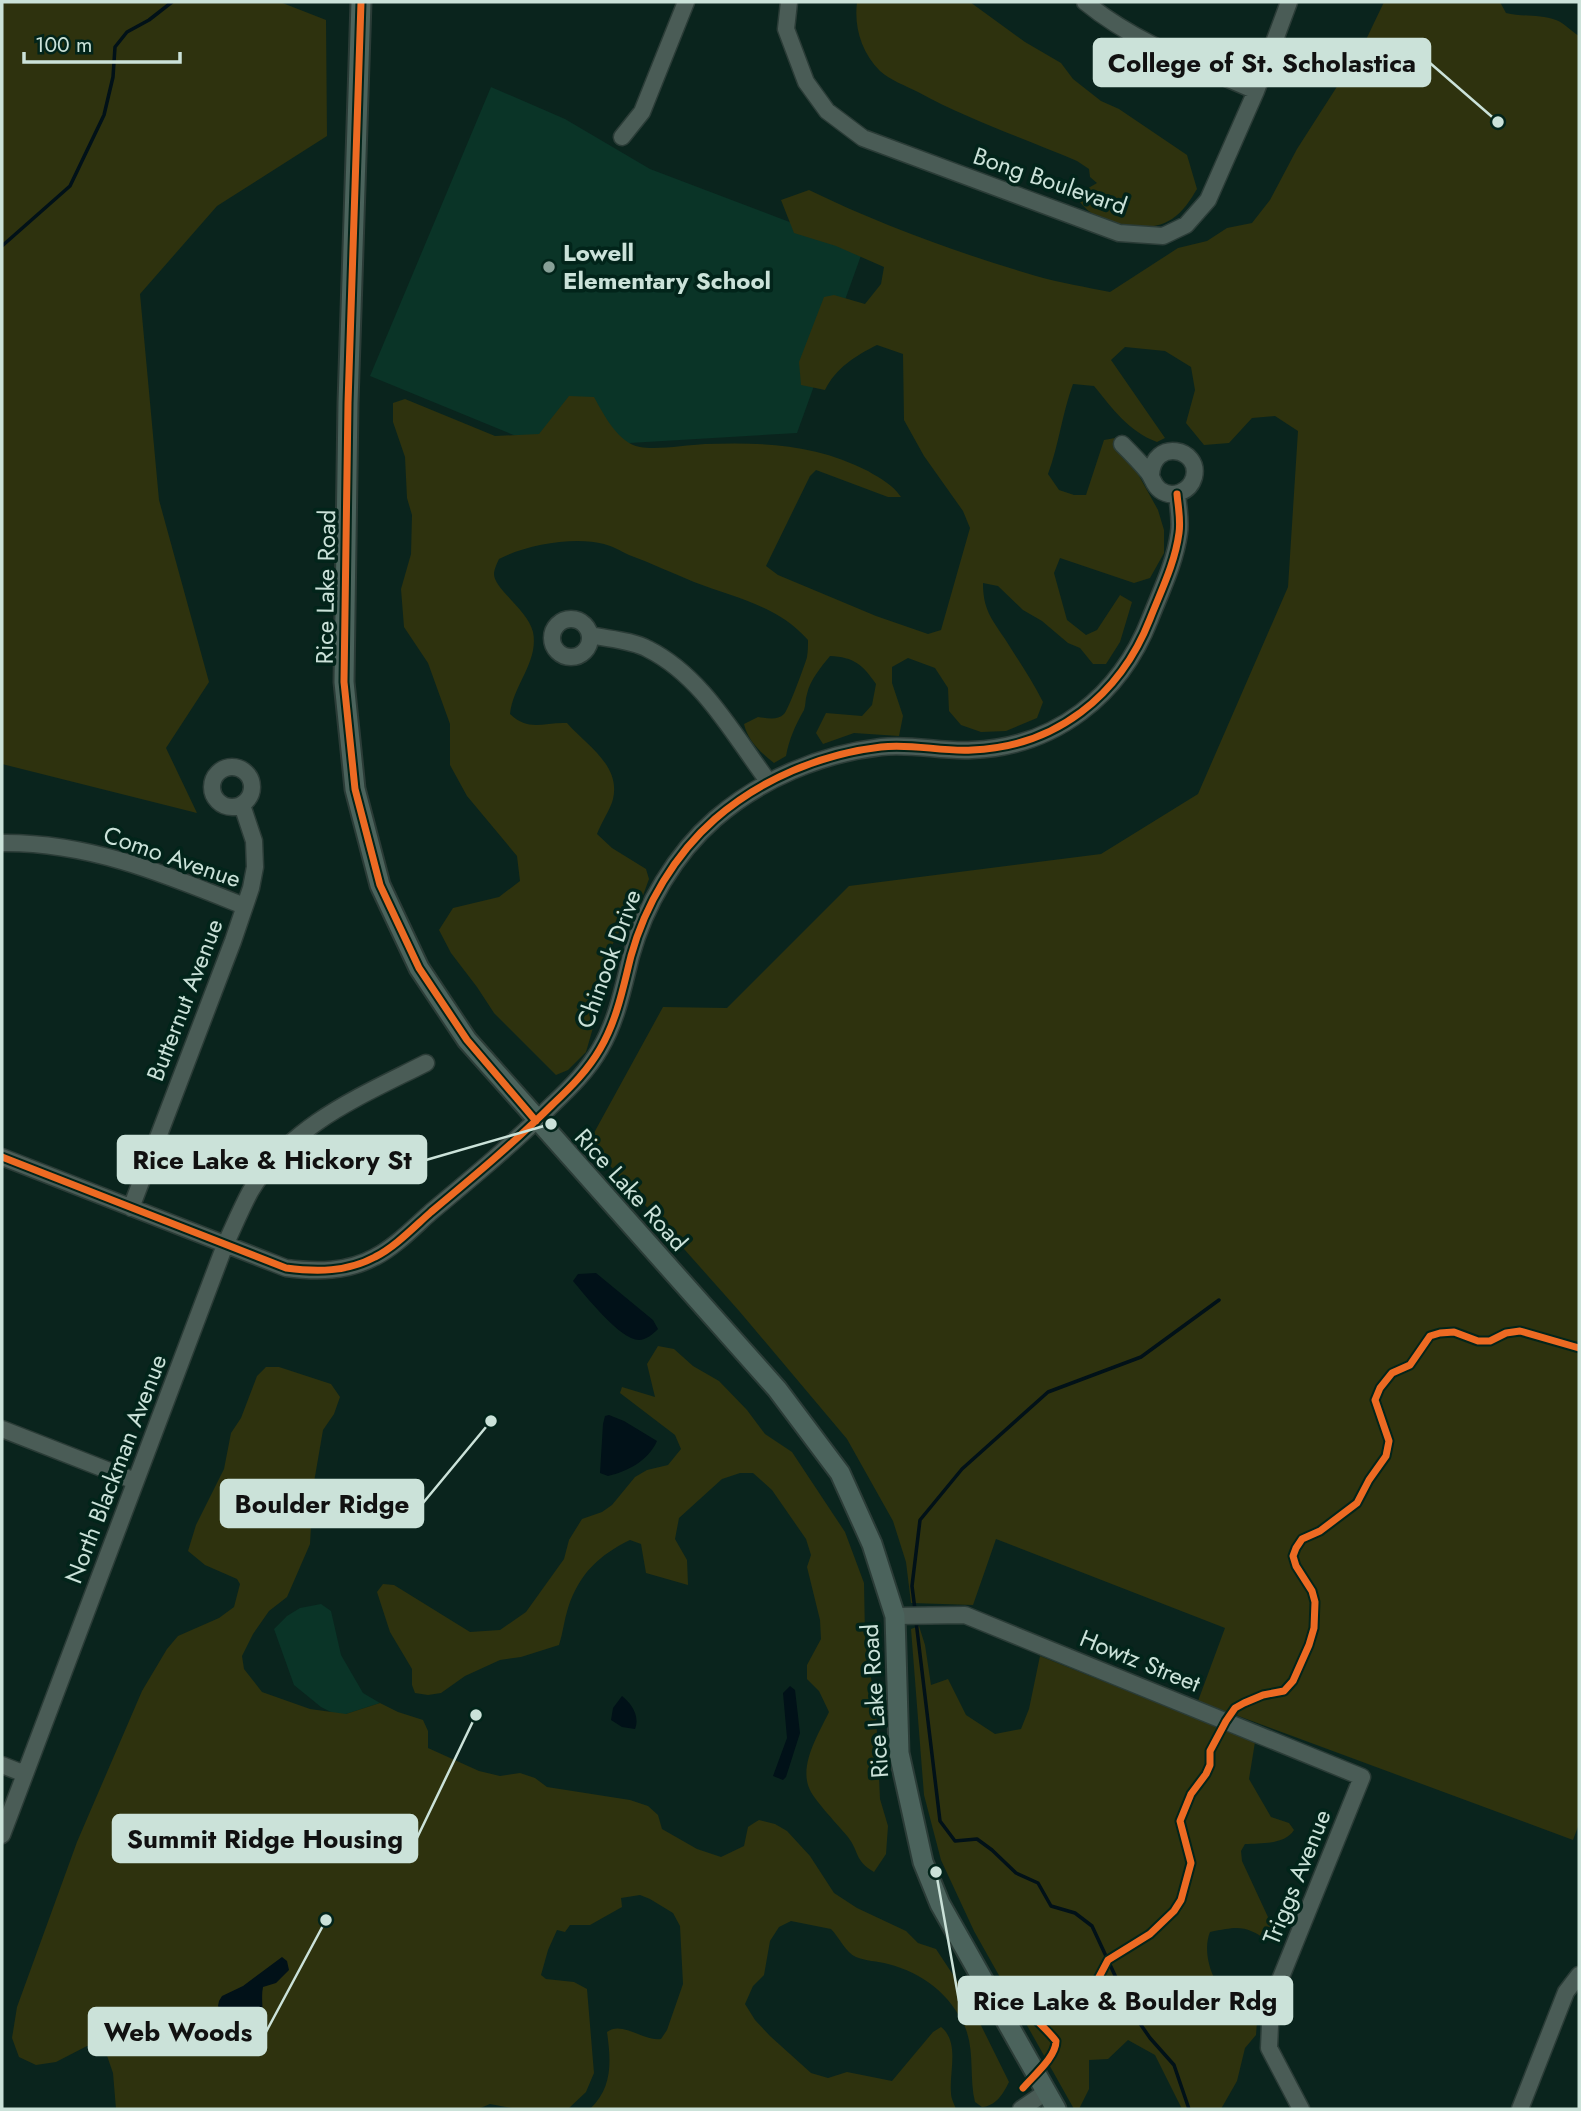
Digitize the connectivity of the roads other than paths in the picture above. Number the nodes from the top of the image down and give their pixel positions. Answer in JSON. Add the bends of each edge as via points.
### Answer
{"nodes":[{"id":1,"x":361,"y":2,"type":"edge"},
{"id":2,"x":687,"y":2,"type":"edge"},
{"id":3,"x":789,"y":2,"type":"edge"},
{"id":4,"x":1085,"y":2,"type":"edge"},
{"id":5,"x":1289,"y":2,"type":"edge"},
{"id":6,"x":1256,"y":91,"type":"junction"},
{"id":7,"x":622,"y":137,"type":"dead end"},
{"id":8,"x":1122,"y":444,"type":"dead end"},
{"id":9,"x":1151,"y":475,"type":"junction"},
{"id":10,"x":1177,"y":494,"type":"junction"},
{"id":11,"x":590,"y":635,"type":"dead end"},
{"id":12,"x":768,"y":781,"type":"junction"},
{"id":13,"x":242,"y":805,"type":"dead end"},
{"id":14,"x":2,"y":844,"type":"edge"},
{"id":15,"x":244,"y":906,"type":"junction"},
{"id":16,"x":426,"y":1063,"type":"dead end"},
{"id":17,"x":536,"y":1121,"type":"junction"},
{"id":18,"x":2,"y":1157,"type":"edge"},
{"id":19,"x":131,"y":1208,"type":"junction"},
{"id":20,"x":225,"y":1245,"type":"junction"},
{"id":21,"x":2,"y":1429,"type":"edge"},
{"id":22,"x":135,"y":1481,"type":"junction"},
{"id":23,"x":895,"y":1616,"type":"junction"},
{"id":24,"x":2,"y":1765,"type":"edge"},
{"id":25,"x":25,"y":1774,"type":"junction"},
{"id":26,"x":1363,"y":1777,"type":"joint"},
{"id":27,"x":2,"y":1835,"type":"edge"},
{"id":28,"x":1579,"y":1975,"type":"edge"},
{"id":29,"x":1046,"y":2092,"type":"junction"},
{"id":30,"x":1021,"y":2109,"type":"edge"},
{"id":31,"x":1056,"y":2109,"type":"edge"},
{"id":32,"x":1301,"y":2109,"type":"edge"},
{"id":33,"x":1520,"y":2109,"type":"edge"}],
"edges":[{"from":1,"to":17,"type":"main road","name":"Rice Lake Road","via":[[344,682],[355,789],[380,885],[418,968],[467,1040]]},
{"from":2,"to":7,"type":"street","via":[[642,112]]},
{"from":3,"to":6,"type":"street","name":"Bong Boulevard","via":[[786,29],[806,82],[827,111],[863,138],[1119,233],[1163,236],[1186,225],[1208,200]]},
{"from":4,"to":6,"type":"street","via":[[1149,44]]},
{"from":5,"to":6,"type":"street","name":"Bong Boulevard"},
{"from":8,"to":9,"type":"street"},
{"from":9,"to":10,"type":"street","via":[[1157,488]]},
{"from":9,"to":10,"type":"street","via":[[1154,461],[1165,452],[1186,455],[1195,473],[1189,486]]},
{"from":10,"to":12,"type":"street","name":"Chinook Drive","via":[[1180,530],[1145,633],[1115,681],[1079,716],[1032,740],[1000,748],[968,751],[885,746],[837,755]]},
{"from":11,"to":12,"type":"street","via":[[646,647],[676,666],[703,692]]},
{"from":12,"to":17,"type":"street","name":"Chinook Drive","via":[[715,819],[677,861],[640,928],[619,1007],[600,1049],[581,1076]]},
{"from":13,"to":15,"type":"street","name":"Butternut Avenue","via":[[254,841],[255,867]]},
{"from":14,"to":15,"type":"street","name":"Como Avenue","via":[[100,853]]},
{"from":15,"to":19,"type":"street","name":"Butternut Avenue"},
{"from":16,"to":20,"type":"street","name":"North Blackman Avenue","via":[[299,1134],[251,1191]]},
{"from":17,"to":20,"type":"street","name":"Chinook Drive","via":[[378,1256],[359,1264],[336,1270],[286,1268]]},
{"from":17,"to":23,"type":"main road","name":"Rice Lake Road","via":[[777,1389],[840,1473],[872,1544]]},
{"from":18,"to":19,"type":"street","name":"Chinook Drive"},
{"from":19,"to":20,"type":"street","name":"Chinook Drive"},
{"from":20,"to":22,"type":"street","name":"North Blackman Avenue"},
{"from":21,"to":22,"type":"street"},
{"from":22,"to":25,"type":"street","name":"North Blackman Avenue"},
{"from":23,"to":26,"type":"street","name":"Howtz Street","via":[[965,1615]]},
{"from":23,"to":29,"type":"main road","name":"Rice Lake Road","via":[[899,1753],[923,1863],[940,1904]]},
{"from":24,"to":25,"type":"street"},
{"from":25,"to":27,"type":"street","name":"North Blackman Avenue"},
{"from":26,"to":32,"type":"street","name":"Triggs Avenue","via":[[1271,2002],[1269,2048]]},
{"from":28,"to":33,"type":"street","via":[[1566,1992]]},
{"from":29,"to":30,"type":"street"},
{"from":29,"to":31,"type":"main road","name":"Rice Lake Road"}]}
